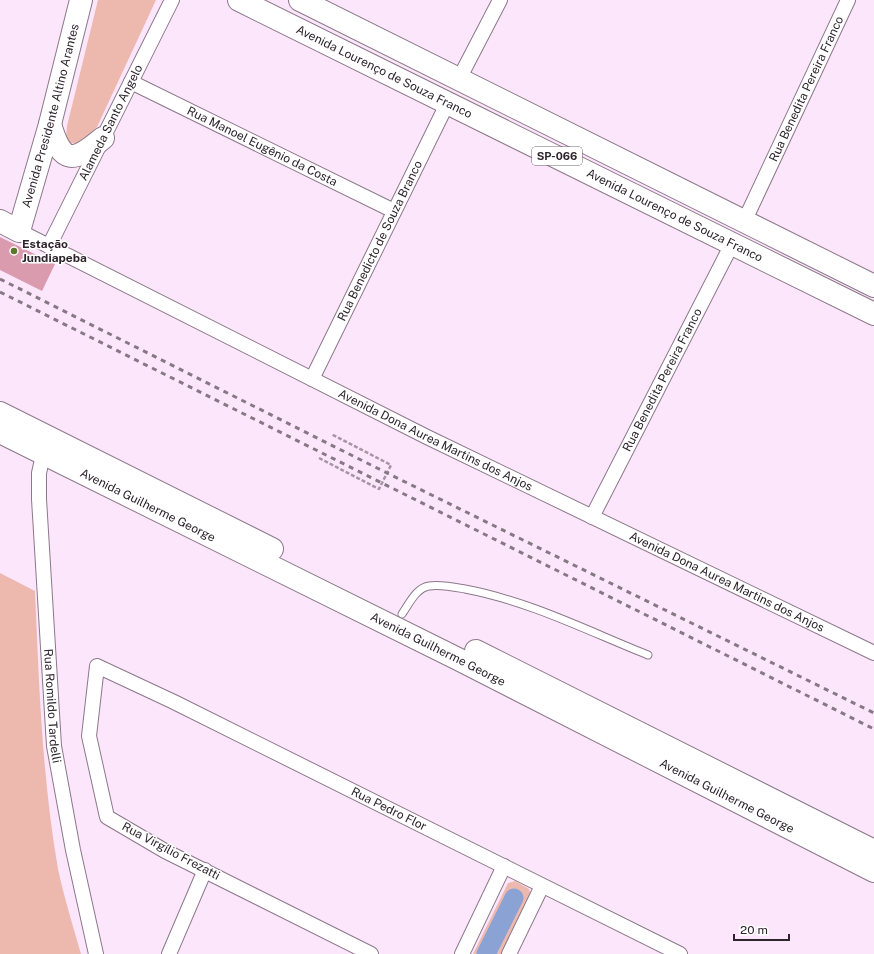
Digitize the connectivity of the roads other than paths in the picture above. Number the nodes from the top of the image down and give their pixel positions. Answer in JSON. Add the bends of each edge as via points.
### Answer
{"nodes":[{"id":1,"x":81,"y":0,"type":"edge"},
{"id":2,"x":172,"y":0,"type":"edge"},
{"id":3,"x":239,"y":0,"type":"edge"},
{"id":4,"x":300,"y":0,"type":"edge"},
{"id":5,"x":500,"y":0,"type":"edge"},
{"id":6,"x":848,"y":0,"type":"edge"},
{"id":7,"x":459,"y":79,"type":"junction"},
{"id":8,"x":131,"y":82,"type":"junction"},
{"id":9,"x":448,"y":102,"type":"junction"},
{"id":10,"x":50,"y":124,"type":"junction"},
{"id":11,"x":103,"y":138,"type":"junction"},
{"id":12,"x":394,"y":211,"type":"junction"},
{"id":13,"x":0,"y":222,"type":"edge"},
{"id":14,"x":744,"y":222,"type":"junction"},
{"id":15,"x":19,"y":231,"type":"junction"},
{"id":16,"x":732,"y":244,"type":"junction"},
{"id":17,"x":49,"y":246,"type":"junction"},
{"id":18,"x":874,"y":286,"type":"edge"},
{"id":19,"x":874,"y":314,"type":"edge"},
{"id":20,"x":312,"y":379,"type":"junction"},
{"id":21,"x":0,"y":413,"type":"edge"},
{"id":22,"x":0,"y":432,"type":"edge"},
{"id":23,"x":46,"y":445,"type":"junction"},
{"id":24,"x":592,"y":517,"type":"junction"},
{"id":25,"x":402,"y":614,"type":"junction"},
{"id":26,"x":874,"y":653,"type":"edge"},
{"id":27,"x":648,"y":655,"type":"dead end"},
{"id":28,"x":97,"y":666,"type":"joint"},
{"id":29,"x":874,"y":851,"type":"edge"},
{"id":30,"x":504,"y":866,"type":"junction"},
{"id":31,"x":205,"y":870,"type":"junction"},
{"id":32,"x":874,"y":871,"type":"edge"},
{"id":33,"x":542,"y":886,"type":"junction"},
{"id":34,"x":96,"y":954,"type":"edge"},
{"id":35,"x":169,"y":954,"type":"edge"},
{"id":36,"x":371,"y":954,"type":"edge"},
{"id":37,"x":462,"y":954,"type":"edge"},
{"id":38,"x":509,"y":954,"type":"edge"},
{"id":39,"x":680,"y":954,"type":"edge"}],
"edges":[{"from":1,"to":10,"type":"main road","name":"Avenida Presidente Altino Arantes"},
{"from":2,"to":8,"type":"street","name":"Alameda Santo Angelo"},
{"from":3,"to":9,"type":"main road","name":"Avenida Lourenço de Souza Franco","number":"SP-066"},
{"from":4,"to":7,"type":"main road","name":"Avenida Lourenço de Souza Franco","number":"SP-066"},
{"from":5,"to":7,"type":"street"},
{"from":6,"to":14,"type":"street","name":"Rua Benedita Pereira Franco"},
{"from":7,"to":14,"type":"main road","name":"Avenida Lourenço de Souza Franco","number":"SP-066"},
{"from":8,"to":11,"type":"street","name":"Alameda Santo Angelo"},
{"from":8,"to":12,"type":"street","name":"Rua Manoel Eugênio da Costa"},
{"from":9,"to":12,"type":"street","name":"Rua Benedicto de Souza Branco"},
{"from":9,"to":16,"type":"main road","name":"Avenida Lourenço de Souza Franco","number":"SP-066"},
{"from":10,"to":11,"type":"main road","via":[[59,148],[73,157],[82,154]]},
{"from":10,"to":15,"type":"main road","name":"Avenida Presidente Altino Arantes"},
{"from":11,"to":17,"type":"street","name":"Alameda Santo Angelo"},
{"from":12,"to":20,"type":"street","name":"Rua Benedicto de Souza Branco"},
{"from":13,"to":15,"type":"main road","name":"Avenida Dona Aurea Martins dos Anjos"},
{"from":14,"to":18,"type":"main road","name":"Avenida Lourenço de Souza Franco","number":"SP-066"},
{"from":15,"to":17,"type":"street","name":"Avenida Dona Aurea Martins dos Anjos"},
{"from":16,"to":19,"type":"main road","name":"Avenida Lourenço de Souza Franco","number":"SP-066"},
{"from":16,"to":24,"type":"street","name":"Rua Benedita Pereira Franco"},
{"from":17,"to":20,"type":"street","name":"Avenida Dona Aurea Martins dos Anjos"},
{"from":20,"to":24,"type":"street","name":"Avenida Dona Aurea Martins dos Anjos"},
{"from":21,"to":23,"type":"main road","name":"Avenida Guilherme George"},
{"from":22,"to":23,"type":"main road","name":"Avenida Guilherme George"},
{"from":23,"to":25,"type":"main road","name":"Avenida Guilherme George"},
{"from":23,"to":32,"type":"main road","name":"Avenida Guilherme George"},
{"from":23,"to":34,"type":"street","name":"Rua Romildo Tardelli","via":[[39,499],[54,746],[72,850]]},
{"from":24,"to":26,"type":"street","name":"Avenida Dona Aurea Martins dos Anjos"},
{"from":25,"to":27,"type":"lane","via":[[419,591],[428,586],[456,588],[528,606]]},
{"from":25,"to":29,"type":"main road","name":"Avenida Guilherme George"},
{"from":28,"to":30,"type":"street","name":"Rua Pedro Flor"},
{"from":28,"to":31,"type":"street","name":"Rua Virgílio Frezatti","via":[[89,736],[107,816],[165,851]]},
{"from":30,"to":33,"type":"street","name":"Rua Pedro Flor"},
{"from":30,"to":37,"type":"street"},
{"from":31,"to":35,"type":"street"},
{"from":31,"to":36,"type":"street","name":"Rua Virgílio Frezatti"},
{"from":33,"to":38,"type":"street"},
{"from":33,"to":39,"type":"street","name":"Rua Pedro Flor"}]}
